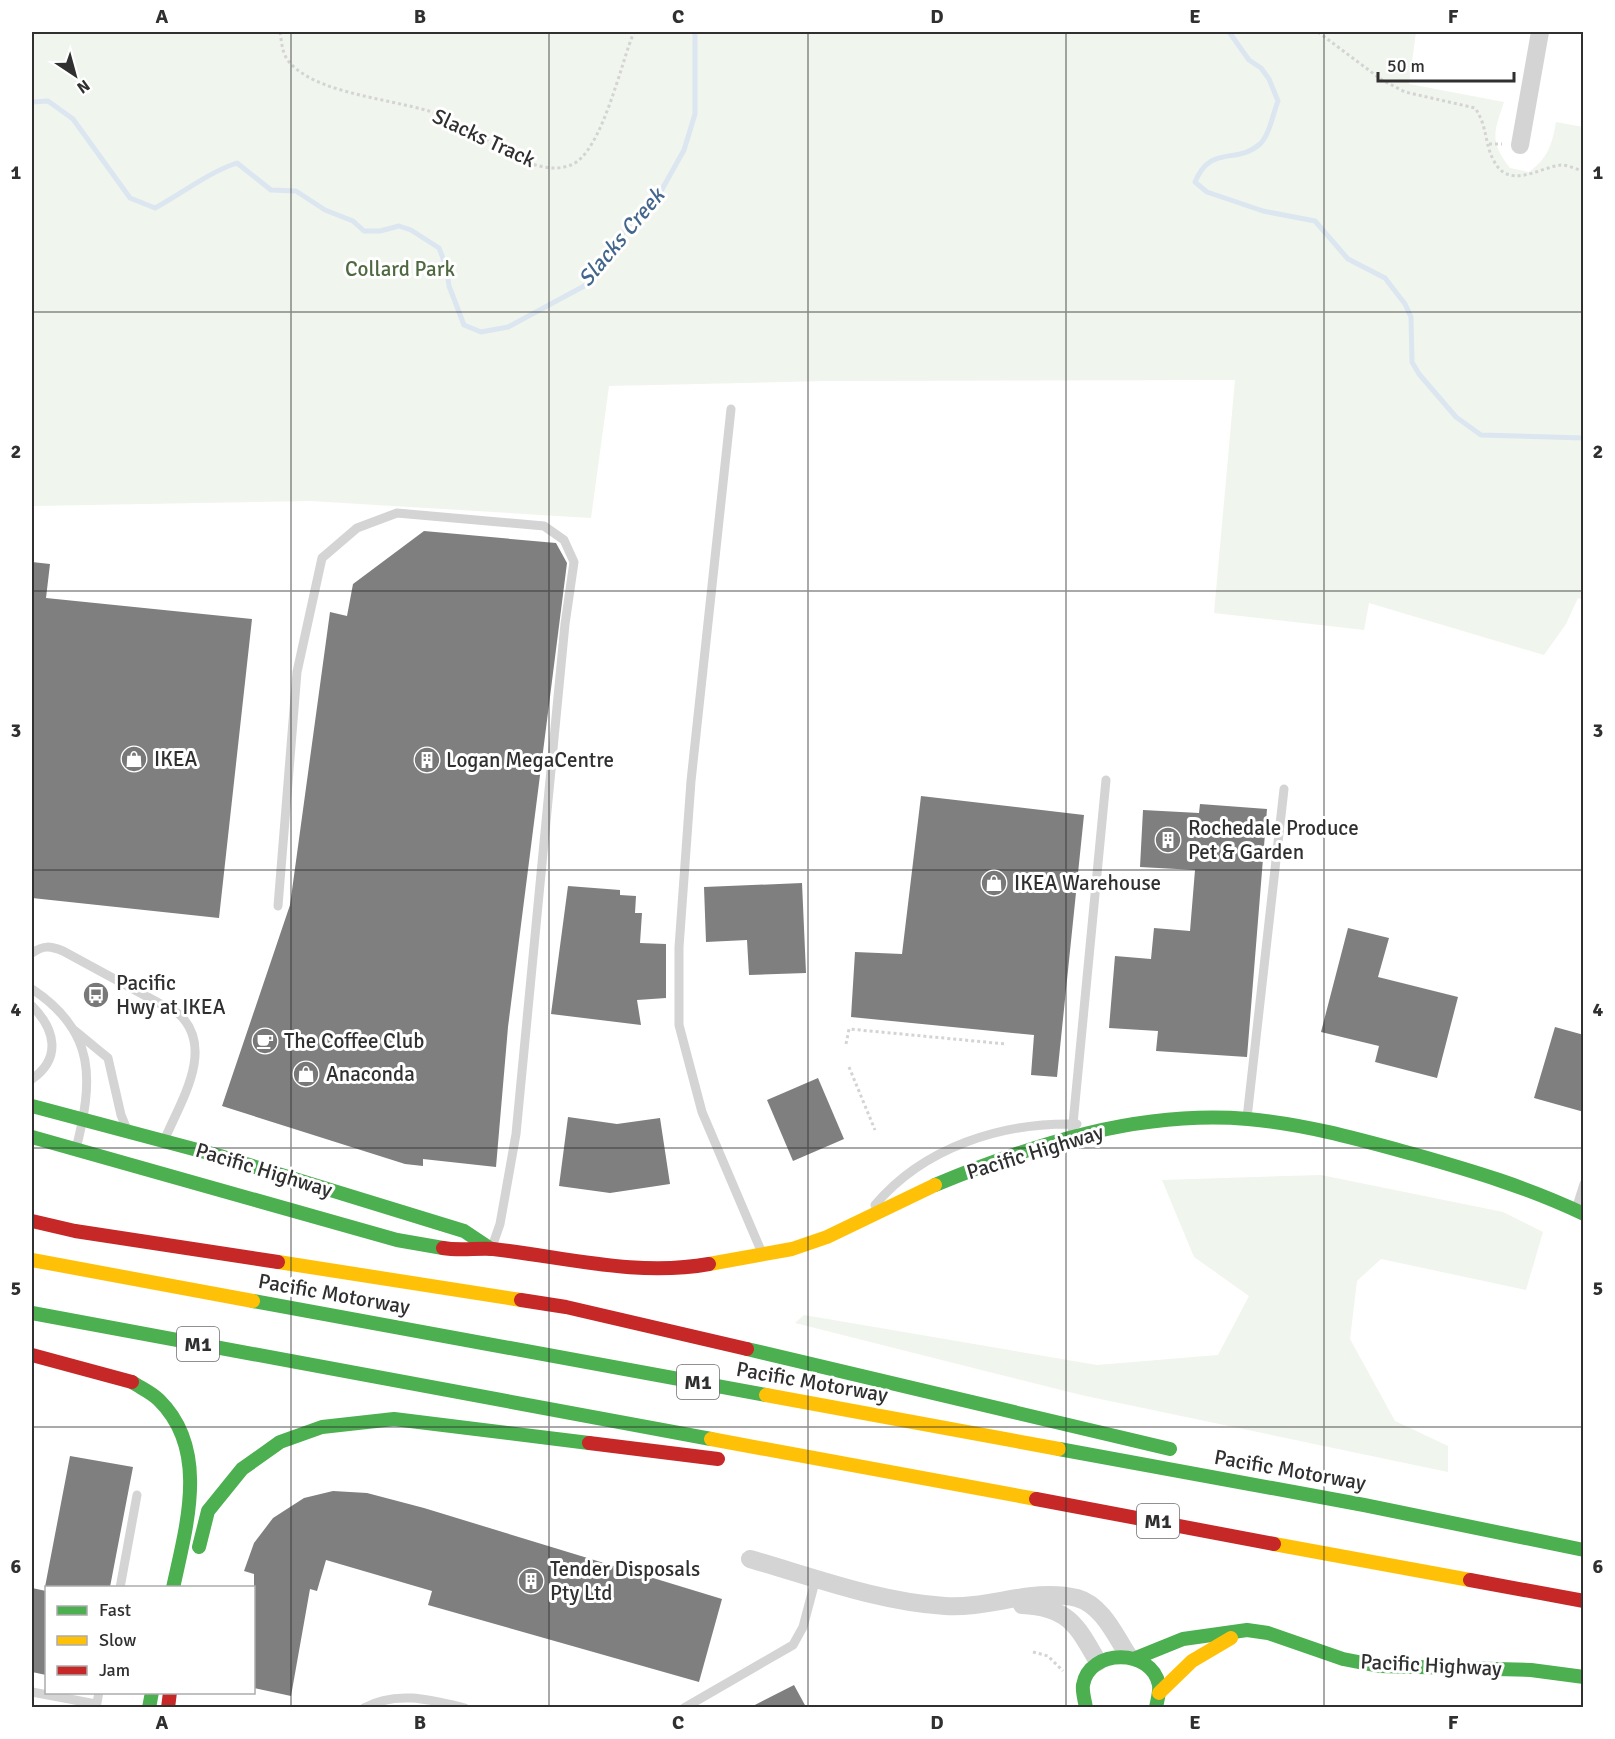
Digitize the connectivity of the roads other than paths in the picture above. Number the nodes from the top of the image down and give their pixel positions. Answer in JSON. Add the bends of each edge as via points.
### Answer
{"nodes":[{"id":1,"x":1540,"y":32,"type":"edge"},
{"id":2,"x":1520,"y":145,"type":"dead end"},
{"id":3,"x":731,"y":409,"type":"dead end"},
{"id":4,"x":1106,"y":780,"type":"dead end"},
{"id":5,"x":1284,"y":789,"type":"dead end"},
{"id":6,"x":278,"y":906,"type":"dead end"},
{"id":7,"x":32,"y":953,"type":"edge"},
{"id":8,"x":32,"y":989,"type":"edge"},
{"id":9,"x":32,"y":1006,"type":"edge"},
{"id":10,"x":72,"y":1029,"type":"junction"},
{"id":11,"x":32,"y":1078,"type":"edge"},
{"id":12,"x":32,"y":1106,"type":"edge"},
{"id":13,"x":1247,"y":1119,"type":"junction"},
{"id":14,"x":83,"y":1120,"type":"junction"},
{"id":15,"x":1073,"y":1130,"type":"junction"},
{"id":16,"x":129,"y":1131,"type":"junction"},
{"id":17,"x":32,"y":1137,"type":"edge"},
{"id":18,"x":164,"y":1141,"type":"junction"},
{"id":19,"x":76,"y":1149,"type":"junction"},
{"id":20,"x":1584,"y":1184,"type":"edge"},
{"id":21,"x":1580,"y":1212,"type":"edge"},
{"id":22,"x":863,"y":1218,"type":"junction"},
{"id":23,"x":32,"y":1221,"type":"edge"},
{"id":24,"x":491,"y":1249,"type":"junction"},
{"id":25,"x":763,"y":1255,"type":"junction"},
{"id":26,"x":32,"y":1260,"type":"edge"},
{"id":27,"x":32,"y":1313,"type":"edge"},
{"id":28,"x":32,"y":1355,"type":"edge"},
{"id":29,"x":1182,"y":1453,"type":"dead end"},
{"id":30,"x":729,"y":1460,"type":"dead end"},
{"id":31,"x":777,"y":1466,"type":"dead end"},
{"id":32,"x":1228,"y":1466,"type":"dead end"},
{"id":33,"x":972,"y":1486,"type":"junction"},
{"id":34,"x":137,"y":1495,"type":"dead end"},
{"id":35,"x":1364,"y":1505,"type":"junction"},
{"id":36,"x":1584,"y":1550,"type":"edge"},
{"id":37,"x":197,"y":1552,"type":"dead end"},
{"id":38,"x":750,"y":1559,"type":"dead end"},
{"id":39,"x":816,"y":1578,"type":"junction"},
{"id":40,"x":120,"y":1586,"type":"edge"},
{"id":41,"x":173,"y":1586,"type":"edge"},
{"id":42,"x":1584,"y":1601,"type":"edge"},
{"id":43,"x":983,"y":1604,"type":"junction"},
{"id":44,"x":1247,"y":1630,"type":"junction"},
{"id":45,"x":1132,"y":1656,"type":"junction"},
{"id":46,"x":1098,"y":1662,"type":"junction"},
{"id":47,"x":1584,"y":1677,"type":"edge"},
{"id":48,"x":1083,"y":1688,"type":"junction"},
{"id":49,"x":32,"y":1692,"type":"edge"},
{"id":50,"x":1157,"y":1703,"type":"edge"},
{"id":51,"x":96,"y":1706,"type":"edge"},
{"id":52,"x":364,"y":1707,"type":"edge"},
{"id":53,"x":465,"y":1707,"type":"edge"},
{"id":54,"x":684,"y":1707,"type":"edge"},
{"id":55,"x":1074,"y":1707,"type":"edge"},
{"id":56,"x":1086,"y":1707,"type":"edge"}],
"edges":[{"from":1,"to":2,"type":"street"},
{"from":3,"to":25,"type":"lane","via":[[691,781],[679,947],[679,1025],[702,1112]]},
{"from":4,"to":15,"type":"lane"},
{"from":5,"to":13,"type":"lane"},
{"from":6,"to":24,"type":"lane","via":[[297,672],[322,558],[357,528],[397,513],[544,526],[564,540],[574,562],[516,1134],[500,1224]]},
{"from":7,"to":18,"type":"lane","via":[[50,946],[63,951],[179,1014],[189,1024],[195,1035],[196,1059]]},
{"from":8,"to":10,"type":"lane"},
{"from":9,"to":11,"type":"lane","via":[[50,1029],[51,1050],[46,1066]]},
{"from":10,"to":14,"type":"lane","via":[[89,1080]]},
{"from":10,"to":16,"type":"lane","via":[[108,1058],[121,1115]]},
{"from":12,"to":14,"type":"main road","name":"Pacific Highway"},
{"from":13,"to":15,"type":"main road","name":"Pacific Highway","via":[[1185,1119]]},
{"from":13,"to":21,"type":"main road","name":"Pacific Highway","via":[[1316,1128],[1402,1149],[1536,1191]]},
{"from":14,"to":16,"type":"main road","name":"Pacific Highway"},
{"from":14,"to":19,"type":"lane"},
{"from":15,"to":22,"type":"main road","name":"Pacific Highway"},
{"from":15,"to":22,"type":"lane","via":[[1000,1132],[950,1147],[890,1187]]},
{"from":16,"to":18,"type":"main road","name":"Pacific Highway"},
{"from":17,"to":19,"type":"main road","name":"Pacific Highway"},
{"from":18,"to":24,"type":"main road","name":"Pacific Highway","via":[[464,1231]]},
{"from":19,"to":24,"type":"main road","name":"Pacific Highway","via":[[350,1229],[452,1250]]},
{"from":20,"to":21,"type":"lane"},
{"from":22,"to":25,"type":"main road","name":"Pacific Highway","via":[[827,1237]]},
{"from":23,"to":29,"type":"main road","via":[[75,1231],[566,1307]]},
{"from":24,"to":25,"type":"main road","name":"Pacific Highway","via":[[532,1257],[649,1268],[699,1266]]},
{"from":26,"to":35,"type":"main road","name":"Pacific Motorway","number":"M1"},
{"from":27,"to":33,"type":"main road","number":"M1"},
{"from":28,"to":41,"type":"main road","via":[[132,1382],[158,1399],[176,1421],[187,1444],[193,1486]]},
{"from":30,"to":37,"type":"main road","via":[[394,1419],[344,1421],[304,1430],[263,1452],[208,1511]]},
{"from":31,"to":33,"type":"main road"},
{"from":32,"to":35,"type":"main road"},
{"from":33,"to":42,"type":"main road","number":"M1"},
{"from":34,"to":40,"type":"lane"},
{"from":35,"to":36,"type":"main road","name":"Pacific Motorway","number":"M1"},
{"from":38,"to":39,"type":"street"},
{"from":39,"to":43,"type":"street","via":[[912,1603]]},
{"from":39,"to":54,"type":"lane","via":[[803,1628],[793,1645]]},
{"from":43,"to":45,"type":"street","via":[[1047,1594],[1080,1599],[1104,1616]]},
{"from":43,"to":46,"type":"street","via":[[1042,1606],[1066,1615]]},
{"from":44,"to":45,"type":"main road","name":"Pacific Highway","via":[[1183,1639]]},
{"from":44,"to":47,"type":"main road","name":"Pacific Highway","via":[[1268,1633],[1343,1659],[1379,1665],[1532,1670]]},
{"from":44,"to":50,"type":"main road","via":[[1205,1652],[1174,1675]]},
{"from":45,"to":46,"type":"main road","name":"Pacific Highway","via":[[1107,1657]]},
{"from":45,"to":50,"type":"main road","via":[[1153,1672]]},
{"from":46,"to":48,"type":"main road"},
{"from":48,"to":55,"type":"main road"},
{"from":48,"to":56,"type":"main road"},
{"from":49,"to":51,"type":"lane"},
{"from":52,"to":53,"type":"lane","via":[[395,1697]]}]}
